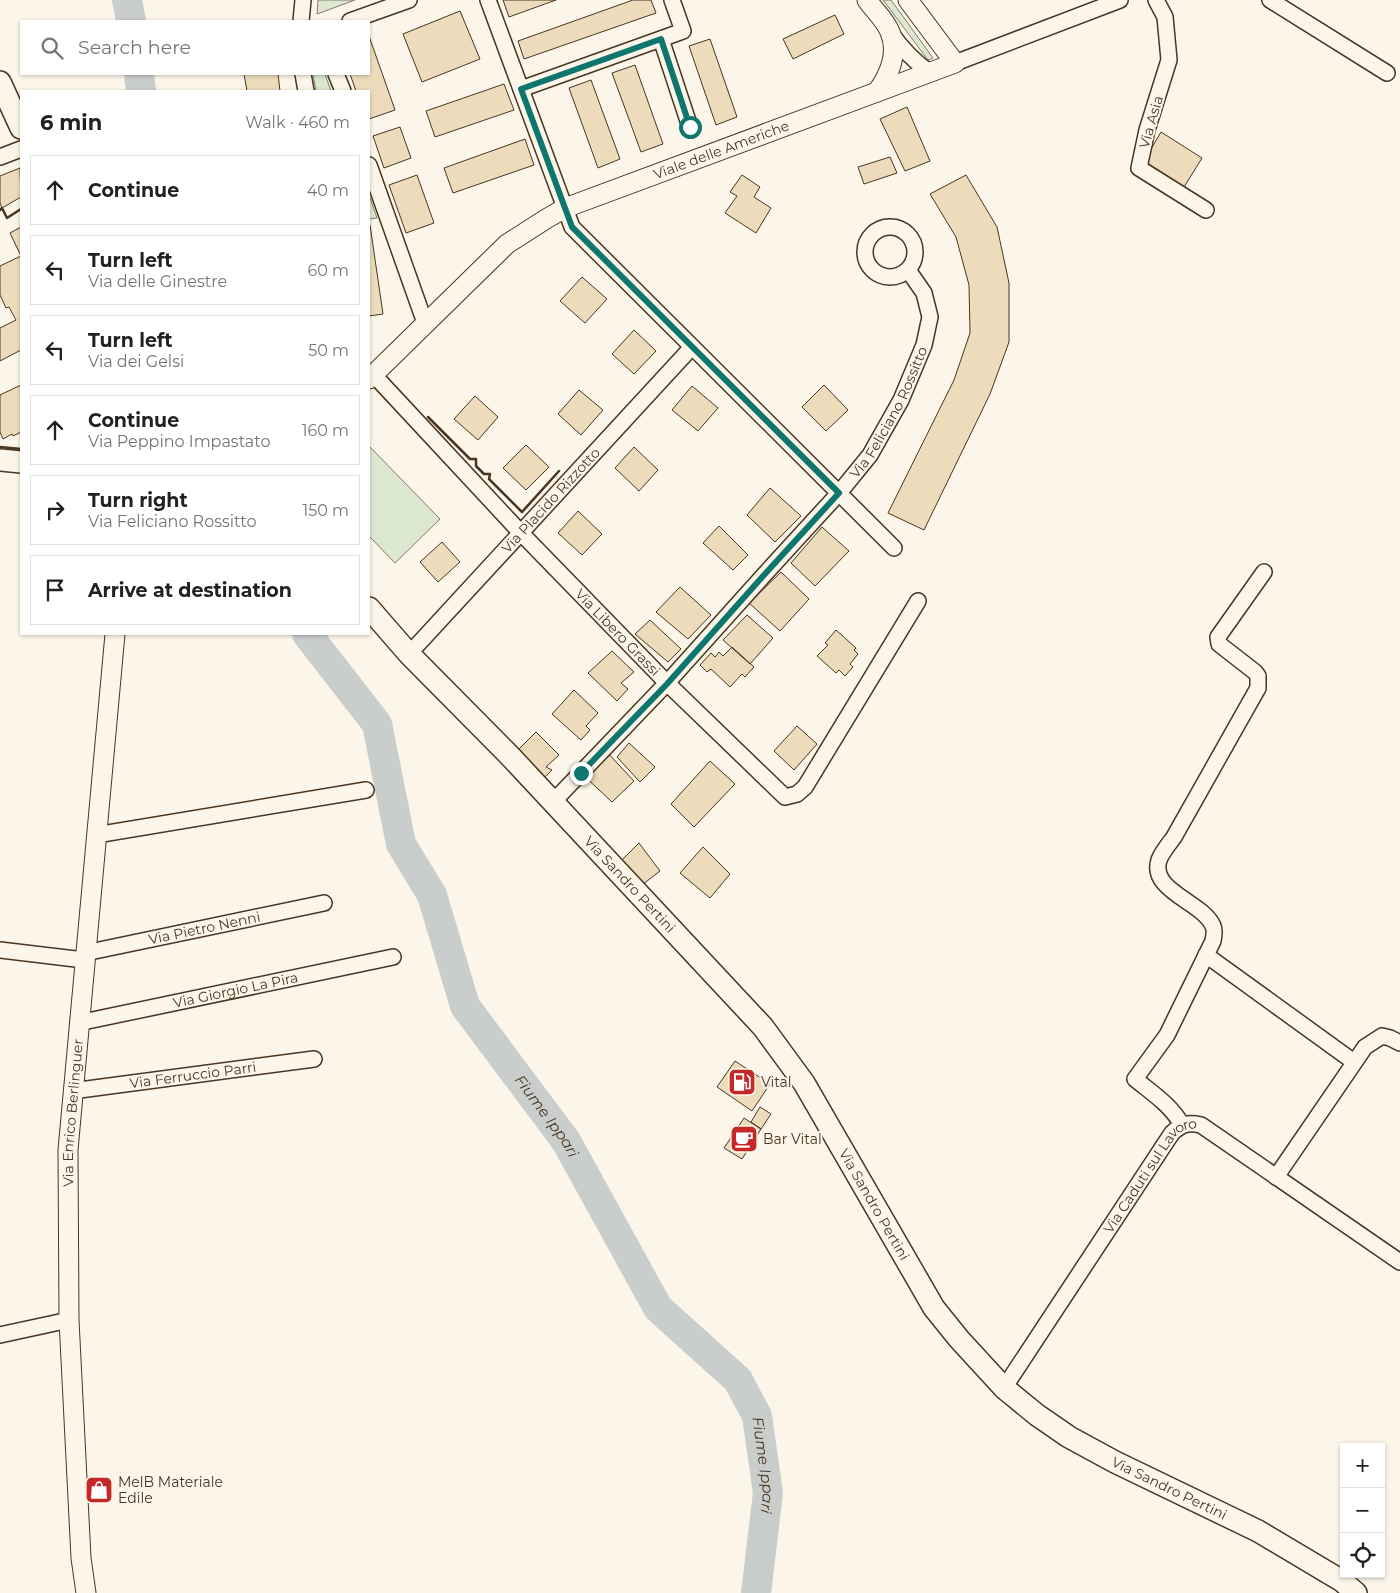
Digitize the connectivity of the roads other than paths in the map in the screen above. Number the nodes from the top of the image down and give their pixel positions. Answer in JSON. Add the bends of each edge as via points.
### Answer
{"nodes":[{"id":1,"x":303,"y":0,"type":"edge"},
{"id":2,"x":488,"y":0,"type":"edge"},
{"id":3,"x":672,"y":0,"type":"edge"},
{"id":4,"x":867,"y":0,"type":"edge"},
{"id":5,"x":908,"y":0,"type":"edge"},
{"id":6,"x":1120,"y":0,"type":"edge"},
{"id":7,"x":1156,"y":0,"type":"edge"},
{"id":8,"x":1270,"y":0,"type":"edge"},
{"id":9,"x":402,"y":1,"type":"edge"},
{"id":10,"x":300,"y":20,"type":"edge"},
{"id":11,"x":353,"y":20,"type":"edge"},
{"id":12,"x":890,"y":32,"type":"junction"},
{"id":13,"x":661,"y":39,"type":"junction"},
{"id":14,"x":955,"y":63,"type":"junction"},
{"id":15,"x":929,"y":72,"type":"junction"},
{"id":16,"x":1387,"y":73,"type":"dead end"},
{"id":17,"x":303,"y":75,"type":"edge"},
{"id":18,"x":336,"y":75,"type":"edge"},
{"id":19,"x":0,"y":82,"type":"edge"},
{"id":20,"x":521,"y":89,"type":"junction"},
{"id":21,"x":306,"y":90,"type":"edge"},
{"id":22,"x":343,"y":90,"type":"edge"},
{"id":23,"x":877,"y":92,"type":"junction"},
{"id":24,"x":20,"y":126,"type":"edge"},
{"id":25,"x":690,"y":127,"type":"dead end"},
{"id":26,"x":20,"y":149,"type":"edge"},
{"id":27,"x":0,"y":158,"type":"edge"},
{"id":28,"x":370,"y":168,"type":"edge"},
{"id":29,"x":565,"y":208,"type":"junction"},
{"id":30,"x":1206,"y":210,"type":"dead end"},
{"id":31,"x":908,"y":270,"type":"dead end"},
{"id":32,"x":425,"y":323,"type":"junction"},
{"id":33,"x":692,"y":347,"type":"junction"},
{"id":34,"x":371,"y":377,"type":"edge"},
{"id":35,"x":0,"y":460,"type":"edge"},
{"id":36,"x":20,"y":462,"type":"edge"},
{"id":37,"x":839,"y":493,"type":"junction"},
{"id":38,"x":521,"y":534,"type":"junction"},
{"id":39,"x":894,"y":548,"type":"dead end"},
{"id":40,"x":1264,"y":572,"type":"dead end"},
{"id":41,"x":918,"y":601,"type":"dead end"},
{"id":42,"x":370,"y":609,"type":"edge"},
{"id":43,"x":114,"y":635,"type":"edge"},
{"id":44,"x":409,"y":654,"type":"junction"},
{"id":45,"x":667,"y":684,"type":"junction"},
{"id":46,"x":366,"y":790,"type":"dead end"},
{"id":47,"x":552,"y":803,"type":"junction"},
{"id":48,"x":96,"y":835,"type":"junction"},
{"id":49,"x":324,"y":903,"type":"dead end"},
{"id":50,"x":0,"y":950,"type":"edge"},
{"id":51,"x":1206,"y":955,"type":"junction"},
{"id":52,"x":85,"y":957,"type":"junction"},
{"id":53,"x":393,"y":957,"type":"dead end"},
{"id":54,"x":78,"y":1023,"type":"junction"},
{"id":55,"x":1400,"y":1043,"type":"edge"},
{"id":56,"x":314,"y":1059,"type":"dead end"},
{"id":57,"x":1354,"y":1062,"type":"junction"},
{"id":58,"x":72,"y":1091,"type":"junction"},
{"id":59,"x":1182,"y":1125,"type":"junction"},
{"id":60,"x":1276,"y":1177,"type":"junction"},
{"id":61,"x":1400,"y":1262,"type":"edge"},
{"id":62,"x":69,"y":1320,"type":"junction"},
{"id":63,"x":0,"y":1335,"type":"edge"},
{"id":64,"x":1004,"y":1388,"type":"junction"},
{"id":65,"x":86,"y":1593,"type":"edge"},
{"id":66,"x":1356,"y":1593,"type":"edge"}],
"edges":[{"from":1,"to":10,"type":"street"},
{"from":2,"to":20,"type":"street"},
{"from":3,"to":13,"type":"street","via":[[683,31]]},
{"from":4,"to":12,"type":"street"},
{"from":5,"to":14,"type":"street"},
{"from":6,"to":14,"type":"street","name":"Viale delle Americhe"},
{"from":7,"to":30,"type":"street","name":"Via Asia","via":[[1165,17],[1169,60],[1139,168]]},
{"from":8,"to":16,"type":"street"},
{"from":9,"to":11,"type":"street"},
{"from":12,"to":15,"type":"street"},
{"from":12,"to":23,"type":"street","via":[[892,64]]},
{"from":13,"to":20,"type":"street"},
{"from":13,"to":25,"type":"street"},
{"from":14,"to":15,"type":"street","name":"Viale delle Americhe"},
{"from":15,"to":23,"type":"street","name":"Viale delle Americhe"},
{"from":17,"to":21,"type":"street"},
{"from":18,"to":22,"type":"street"},
{"from":19,"to":24,"type":"main road"},
{"from":20,"to":29,"type":"street"},
{"from":23,"to":29,"type":"street","name":"Viale delle Americhe"},
{"from":26,"to":27,"type":"street"},
{"from":28,"to":32,"type":"street"},
{"from":29,"to":32,"type":"street","name":"Viale delle Americhe","via":[[507,244]]},
{"from":29,"to":33,"type":"street","via":[[572,227]]},
{"from":31,"to":37,"type":"street","name":"Via Feliciano Rossitto","via":[[924,293],[930,317],[924,344],[901,400],[870,455]]},
{"from":32,"to":34,"type":"street","name":"Viale delle Americhe"},
{"from":33,"to":37,"type":"street"},
{"from":33,"to":38,"type":"street","name":"Via Placido Rizzotto"},
{"from":34,"to":38,"type":"street","name":"Via Libero Grassi"},
{"from":35,"to":36,"type":"main road"},
{"from":37,"to":39,"type":"street"},
{"from":37,"to":45,"type":"street","name":"Via Feliciano Rossitto"},
{"from":38,"to":44,"type":"street","name":"Via Placido Rizzotto"},
{"from":38,"to":45,"type":"street","name":"Via Libero Grassi"},
{"from":40,"to":51,"type":"street","via":[[1218,637],[1219,644],[1255,672],[1258,688],[1158,867],[1159,878],[1210,920],[1214,928],[1213,941]]},
{"from":41,"to":45,"type":"street","name":"Via Libero Grassi","via":[[805,787],[797,794],[785,797]]},
{"from":42,"to":44,"type":"main road","name":"Via Sandro Pertini"},
{"from":43,"to":48,"type":"street","name":"Via Enrico Berlinguer"},
{"from":44,"to":47,"type":"main road","name":"Via Sandro Pertini"},
{"from":45,"to":47,"type":"street","name":"Via Feliciano Rossitto"},
{"from":46,"to":48,"type":"street"},
{"from":47,"to":64,"type":"main road","name":"Via Sandro Pertini","via":[[763,1027],[804,1083],[934,1308]]},
{"from":48,"to":52,"type":"street","name":"Via Enrico Berlinguer"},
{"from":49,"to":52,"type":"street","name":"Via Pietro Nenni"},
{"from":50,"to":52,"type":"street","name":"Via Pietro Nenni"},
{"from":51,"to":57,"type":"street"},
{"from":51,"to":59,"type":"street","via":[[1167,1035],[1135,1079],[1166,1103]]},
{"from":52,"to":54,"type":"street","name":"Via Enrico Berlinguer"},
{"from":53,"to":54,"type":"street","name":"Via Giorgio La Pira"},
{"from":54,"to":58,"type":"street","name":"Via Enrico Berlinguer"},
{"from":55,"to":57,"type":"street","via":[[1382,1036],[1365,1047]]},
{"from":56,"to":58,"type":"street","name":"Via Ferruccio Parri"},
{"from":57,"to":60,"type":"street"},
{"from":58,"to":62,"type":"street","name":"Via Enrico Berlinguer","via":[[68,1150]]},
{"from":59,"to":60,"type":"street","name":"Via Caduti sul Lavoro","via":[[1201,1125]]},
{"from":59,"to":64,"type":"street","name":"Via Caduti sul Lavoro","via":[[1172,1133]]},
{"from":60,"to":61,"type":"street","name":"Via Caduti sul Lavoro"},
{"from":62,"to":63,"type":"street"},
{"from":62,"to":65,"type":"street","name":"Via Enrico Berlinguer"},
{"from":64,"to":66,"type":"main road","name":"Via Sandro Pertini","via":[[1069,1437],[1258,1531],[1342,1581]]}]}
